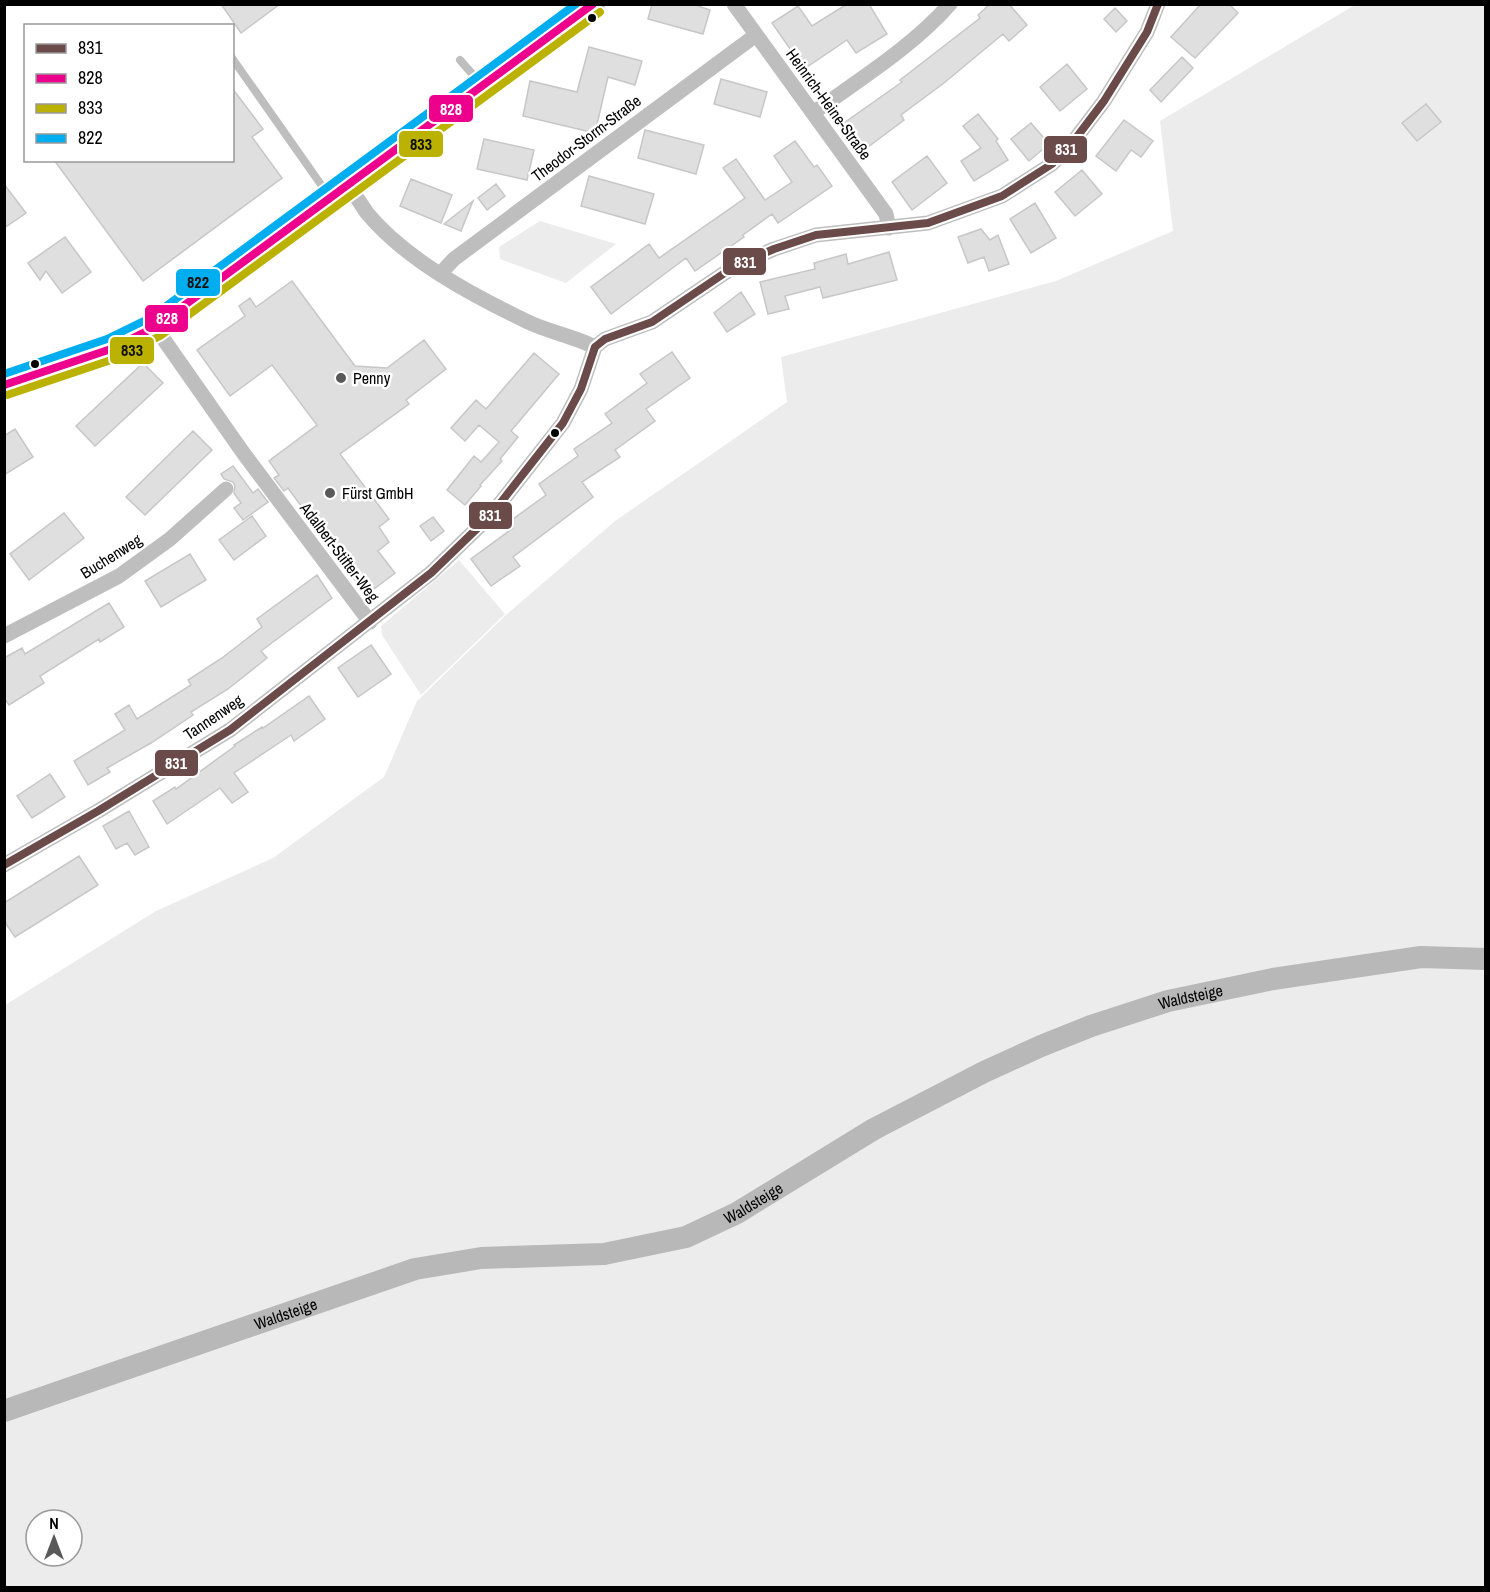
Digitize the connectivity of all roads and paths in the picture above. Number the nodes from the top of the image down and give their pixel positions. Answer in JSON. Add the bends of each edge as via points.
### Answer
{"nodes":[{"id":1,"x":594,"y":4,"type":"edge"},
{"id":2,"x":734,"y":4,"type":"edge"},
{"id":3,"x":950,"y":4,"type":"edge"},
{"id":4,"x":1158,"y":4,"type":"edge"},
{"id":5,"x":756,"y":35,"type":"junction"},
{"id":6,"x":234,"y":60,"type":"edge"},
{"id":7,"x":460,"y":60,"type":"dead end"},
{"id":8,"x":483,"y":86,"type":"junction"},
{"id":9,"x":813,"y":113,"type":"junction"},
{"id":10,"x":340,"y":193,"type":"junction"},
{"id":11,"x":889,"y":228,"type":"junction"},
{"id":12,"x":441,"y":273,"type":"junction"},
{"id":13,"x":155,"y":327,"type":"junction"},
{"id":14,"x":595,"y":347,"type":"junction"},
{"id":15,"x":4,"y":385,"type":"edge"},
{"id":16,"x":226,"y":489,"type":"dead end"},
{"id":17,"x":370,"y":622,"type":"junction"},
{"id":18,"x":4,"y":636,"type":"edge"},
{"id":19,"x":4,"y":865,"type":"edge"},
{"id":20,"x":1485,"y":959,"type":"edge"},
{"id":21,"x":4,"y":1411,"type":"edge"}],
"edges":[{"from":1,"to":8,"type":"street"},
{"from":2,"to":5,"type":"street","name":"Heinrich-Heine-Straße"},
{"from":3,"to":9,"type":"street","via":[[909,42]]},
{"from":4,"to":11,"type":"street","via":[[1147,32],[1104,101],[1052,164],[992,200],[928,223]]},
{"from":5,"to":9,"type":"street","name":"Heinrich-Heine-Straße"},
{"from":5,"to":12,"type":"street","name":"Theodor-Storm-Straße","via":[[454,259]]},
{"from":6,"to":10,"type":"lane"},
{"from":7,"to":8,"type":"lane"},
{"from":8,"to":10,"type":"street"},
{"from":9,"to":11,"type":"street","name":"Heinrich-Heine-Straße","via":[[886,214]]},
{"from":10,"to":12,"type":"street","via":[[399,244]]},
{"from":10,"to":13,"type":"street"},
{"from":11,"to":14,"type":"street","via":[[816,235],[774,249],[735,266],[652,322],[605,339]]},
{"from":12,"to":14,"type":"street","via":[[528,322]]},
{"from":13,"to":15,"type":"street","via":[[111,349]]},
{"from":13,"to":17,"type":"street","name":"Adalbert-Stifter-Weg"},
{"from":14,"to":17,"type":"street","name":"Adalbert-Stifter-Weg","via":[[582,389],[563,423],[491,515],[431,573]]},
{"from":16,"to":18,"type":"street","name":"Buchenweg","via":[[170,539],[119,576]]},
{"from":17,"to":19,"type":"street","name":"Tannenweg","via":[[230,730]]},
{"from":20,"to":21,"type":"street","name":"Waldsteige","via":[[1421,957],[1273,979],[1168,1000],[1071,1034],[984,1072],[874,1129],[737,1213],[686,1237],[604,1254],[482,1258],[415,1269]]}]}
